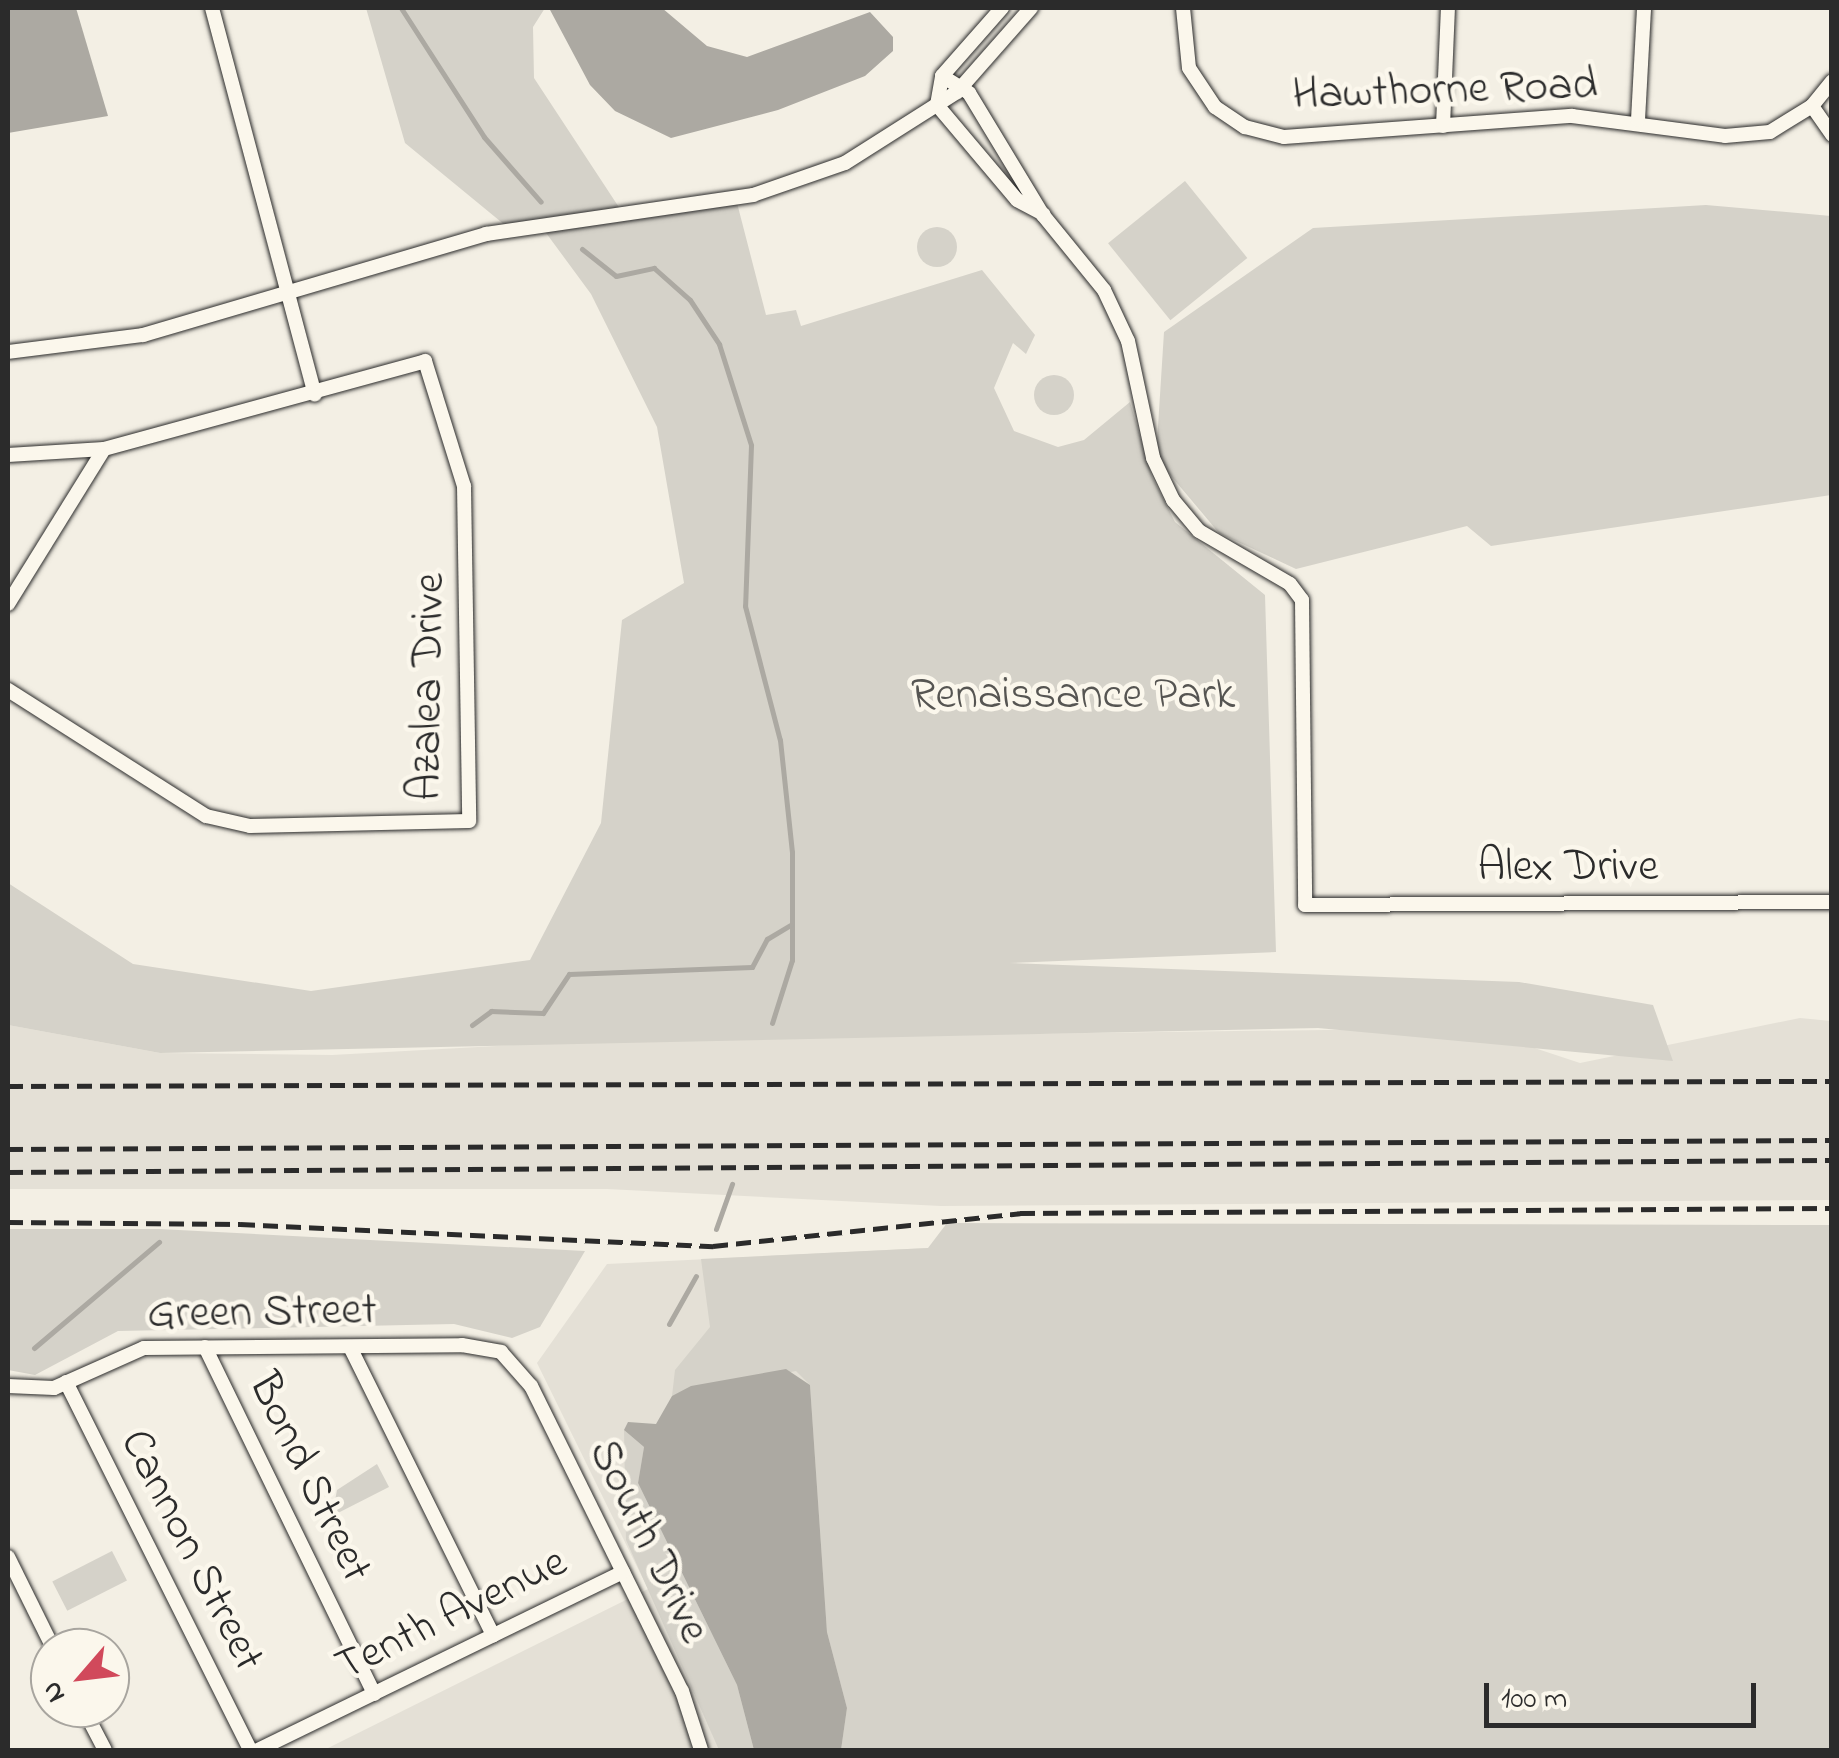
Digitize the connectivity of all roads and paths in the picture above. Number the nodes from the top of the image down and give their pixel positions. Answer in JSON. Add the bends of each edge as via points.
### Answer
{"nodes":[{"id":1,"x":212,"y":8,"type":"edge"},
{"id":2,"x":1002,"y":8,"type":"edge"},
{"id":3,"x":1031,"y":8,"type":"edge"},
{"id":4,"x":1183,"y":8,"type":"edge"},
{"id":5,"x":1448,"y":8,"type":"edge"},
{"id":6,"x":1644,"y":8,"type":"edge"},
{"id":7,"x":942,"y":76,"type":"junction"},
{"id":8,"x":1832,"y":80,"type":"edge"},
{"id":9,"x":961,"y":88,"type":"junction"},
{"id":10,"x":936,"y":105,"type":"junction"},
{"id":11,"x":1812,"y":106,"type":"junction"},
{"id":12,"x":1638,"y":120,"type":"junction"},
{"id":13,"x":1443,"y":126,"type":"junction"},
{"id":14,"x":1832,"y":135,"type":"edge"},
{"id":15,"x":1043,"y":215,"type":"junction"},
{"id":16,"x":282,"y":292,"type":"junction"},
{"id":17,"x":8,"y":352,"type":"edge"},
{"id":18,"x":315,"y":394,"type":"junction"},
{"id":19,"x":104,"y":449,"type":"junction"},
{"id":20,"x":8,"y":454,"type":"edge"},
{"id":21,"x":8,"y":604,"type":"edge"},
{"id":22,"x":8,"y":690,"type":"edge"},
{"id":23,"x":1832,"y":902,"type":"edge"},
{"id":24,"x":205,"y":1347,"type":"junction"},
{"id":25,"x":350,"y":1347,"type":"junction"},
{"id":26,"x":520,"y":1368,"type":"joint"},
{"id":27,"x":66,"y":1382,"type":"junction"},
{"id":28,"x":8,"y":1386,"type":"edge"},
{"id":29,"x":8,"y":1557,"type":"edge"},
{"id":30,"x":623,"y":1572,"type":"junction"},
{"id":31,"x":43,"y":1628,"type":"edge"},
{"id":32,"x":493,"y":1635,"type":"junction"},
{"id":33,"x":374,"y":1694,"type":"junction"},
{"id":34,"x":250,"y":1750,"type":"edge"},
{"id":35,"x":258,"y":1750,"type":"edge"},
{"id":36,"x":701,"y":1750,"type":"edge"}],
"edges":[{"from":1,"to":16,"type":"street"},
{"from":2,"to":7,"type":"street"},
{"from":3,"to":9,"type":"street"},
{"from":4,"to":13,"type":"street","name":"Hawthorne Road","via":[[1188,68],[1215,107],[1245,127],[1284,138]]},
{"from":5,"to":13,"type":"street"},
{"from":6,"to":12,"type":"street"},
{"from":7,"to":9,"type":"street"},
{"from":7,"to":10,"type":"street"},
{"from":8,"to":11,"type":"street","name":"Hawthorne Road"},
{"from":9,"to":10,"type":"street"},
{"from":9,"to":15,"type":"street"},
{"from":10,"to":15,"type":"street","via":[[1018,200]]},
{"from":10,"to":16,"type":"street","via":[[845,163],[754,195],[486,234]]},
{"from":11,"to":12,"type":"street","name":"Hawthorne Road","via":[[1770,132],[1725,136]]},
{"from":11,"to":14,"type":"street"},
{"from":12,"to":13,"type":"street","name":"Hawthorne Road","via":[[1517,118]]},
{"from":15,"to":23,"type":"street","name":"Alex Drive","via":[[1104,290],[1128,342],[1154,458],[1173,500],[1199,531],[1290,584],[1302,600],[1304,905]]},
{"from":16,"to":17,"type":"street","via":[[143,335]]},
{"from":16,"to":18,"type":"street"},
{"from":18,"to":19,"type":"street","name":"Azalea Drive"},
{"from":18,"to":22,"type":"street","name":"Azalea Drive","via":[[425,362],[464,486],[468,821],[250,826],[206,816]]},
{"from":19,"to":20,"type":"street","name":"Azalea Drive"},
{"from":19,"to":21,"type":"street"},
{"from":24,"to":25,"type":"street","name":"Green Street"},
{"from":24,"to":27,"type":"street","name":"Green Street","via":[[133,1350]]},
{"from":24,"to":33,"type":"street","name":"Bond Street"},
{"from":25,"to":26,"type":"street","name":"Green Street","via":[[483,1346]]},
{"from":25,"to":32,"type":"street"},
{"from":26,"to":30,"type":"street","name":"South Drive"},
{"from":27,"to":28,"type":"street","name":"Green Street","via":[[46,1390]]},
{"from":27,"to":34,"type":"street","name":"Cannon Street"},
{"from":29,"to":31,"type":"street"},
{"from":30,"to":32,"type":"street","name":"Tenth Avenue"},
{"from":30,"to":36,"type":"street","name":"South Drive","via":[[682,1691]]},
{"from":32,"to":33,"type":"street","name":"Tenth Avenue"},
{"from":33,"to":35,"type":"street","name":"Tenth Avenue"}]}
